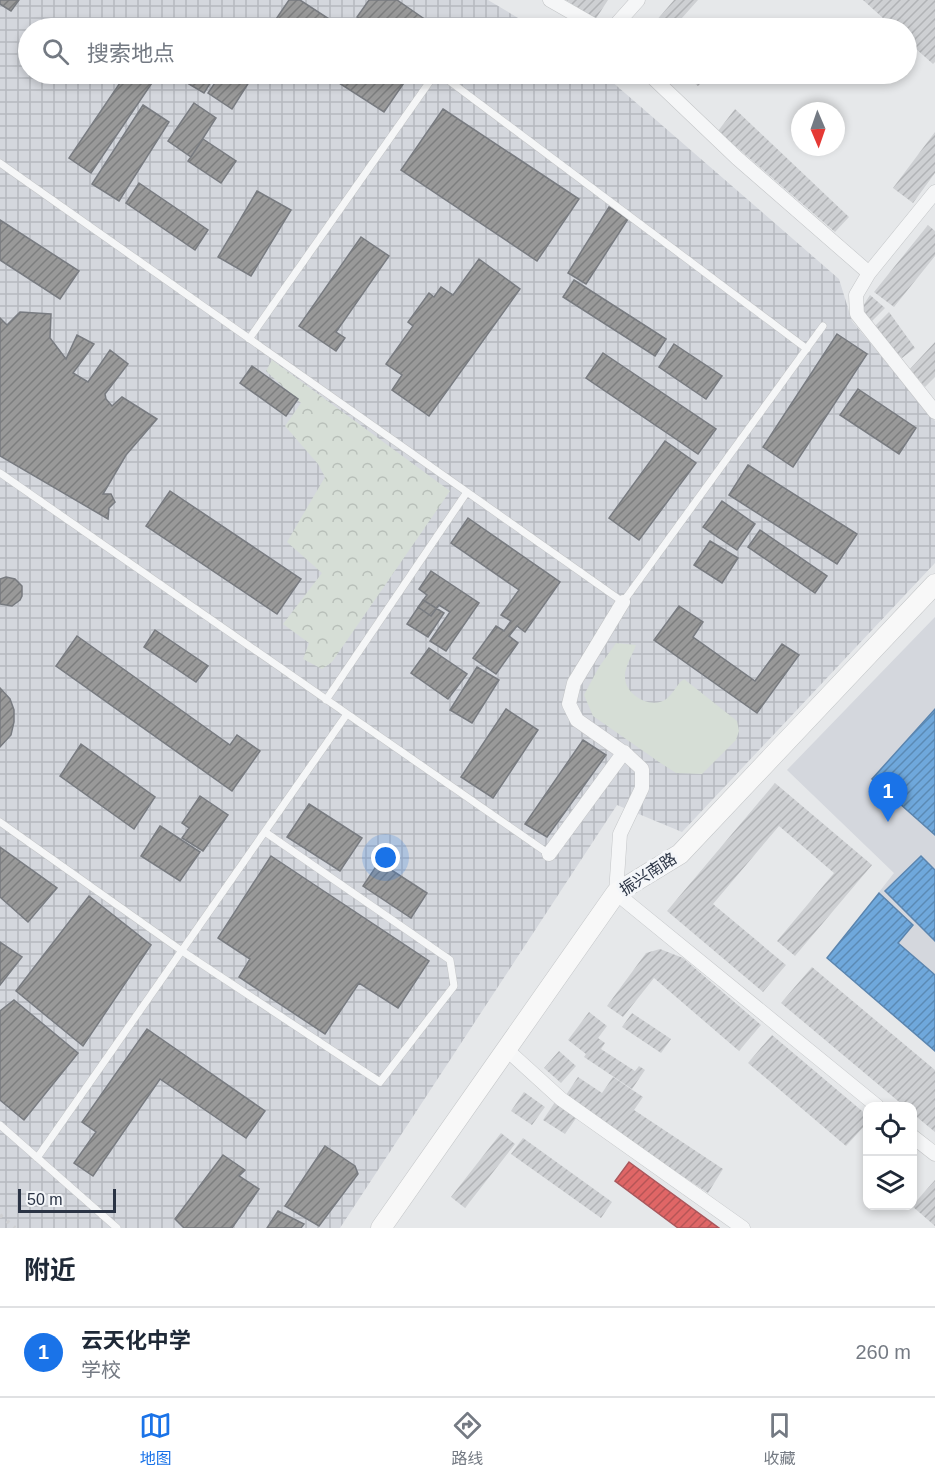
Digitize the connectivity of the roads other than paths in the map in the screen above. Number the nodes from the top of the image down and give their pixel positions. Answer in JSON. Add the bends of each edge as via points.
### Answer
{"nodes":[{"id":1,"x":550,"y":0,"type":"edge"},
{"id":2,"x":638,"y":0,"type":"edge"},
{"id":3,"x":582,"y":18,"type":"edge"},
{"id":4,"x":622,"y":18,"type":"edge"},
{"id":5,"x":430,"y":84,"type":"edge"},
{"id":6,"x":450,"y":84,"type":"edge"},
{"id":7,"x":659,"y":84,"type":"edge"},
{"id":8,"x":1,"y":166,"type":"edge"},
{"id":9,"x":935,"y":192,"type":"edge"},
{"id":10,"x":869,"y":273,"type":"junction"},
{"id":11,"x":823,"y":326,"type":"dead end"},
{"id":12,"x":249,"y":339,"type":"junction"},
{"id":13,"x":807,"y":349,"type":"junction"},
{"id":14,"x":935,"y":412,"type":"edge"},
{"id":15,"x":0,"y":473,"type":"edge"},
{"id":16,"x":467,"y":492,"type":"junction"},
{"id":17,"x":935,"y":584,"type":"edge"},
{"id":18,"x":623,"y":602,"type":"junction"},
{"id":19,"x":326,"y":700,"type":"junction"},
{"id":20,"x":347,"y":714,"type":"junction"},
{"id":21,"x":624,"y":752,"type":"junction"},
{"id":22,"x":0,"y":822,"type":"edge"},
{"id":23,"x":265,"y":832,"type":"junction"},
{"id":24,"x":549,"y":854,"type":"joint"},
{"id":25,"x":616,"y":893,"type":"junction"},
{"id":26,"x":182,"y":951,"type":"junction"},
{"id":27,"x":507,"y":1050,"type":"junction"},
{"id":28,"x":871,"y":1102,"type":"edge"},
{"id":29,"x":0,"y":1125,"type":"edge"},
{"id":30,"x":917,"y":1140,"type":"edge"},
{"id":31,"x":935,"y":1154,"type":"edge"},
{"id":32,"x":37,"y":1158,"type":"junction"},
{"id":33,"x":117,"y":1228,"type":"edge"},
{"id":34,"x":381,"y":1228,"type":"edge"},
{"id":35,"x":742,"y":1228,"type":"edge"}],
"edges":[{"from":1,"to":3,"type":"street"},
{"from":2,"to":4,"type":"street"},
{"from":5,"to":12,"type":"lane"},
{"from":6,"to":13,"type":"lane"},
{"from":7,"to":10,"type":"street","via":[[737,158]]},
{"from":8,"to":12,"type":"lane"},
{"from":9,"to":10,"type":"street"},
{"from":10,"to":14,"type":"street","via":[[856,295],[857,314]]},
{"from":11,"to":13,"type":"lane"},
{"from":12,"to":16,"type":"lane"},
{"from":13,"to":18,"type":"lane"},
{"from":15,"to":19,"type":"lane"},
{"from":16,"to":18,"type":"lane"},
{"from":16,"to":19,"type":"lane"},
{"from":17,"to":25,"type":"main road","name":"振兴南路","via":[[680,855]]},
{"from":18,"to":21,"type":"street","via":[[574,682],[568,704],[577,720]]},
{"from":19,"to":20,"type":"lane"},
{"from":20,"to":23,"type":"lane"},
{"from":20,"to":24,"type":"lane"},
{"from":21,"to":24,"type":"street"},
{"from":21,"to":25,"type":"street","via":[[642,769],[642,788],[620,834]]},
{"from":22,"to":26,"type":"lane"},
{"from":23,"to":26,"type":"lane"},
{"from":23,"to":26,"type":"lane","via":[[450,960],[454,986],[380,1082]]},
{"from":25,"to":27,"type":"main road","name":"振兴南路"},
{"from":25,"to":28,"type":"street"},
{"from":26,"to":32,"type":"lane"},
{"from":27,"to":34,"type":"main road","name":"振兴南路"},
{"from":27,"to":35,"type":"street","via":[[561,1099]]},
{"from":29,"to":32,"type":"lane"},
{"from":30,"to":31,"type":"street"},
{"from":32,"to":33,"type":"lane"}]}
